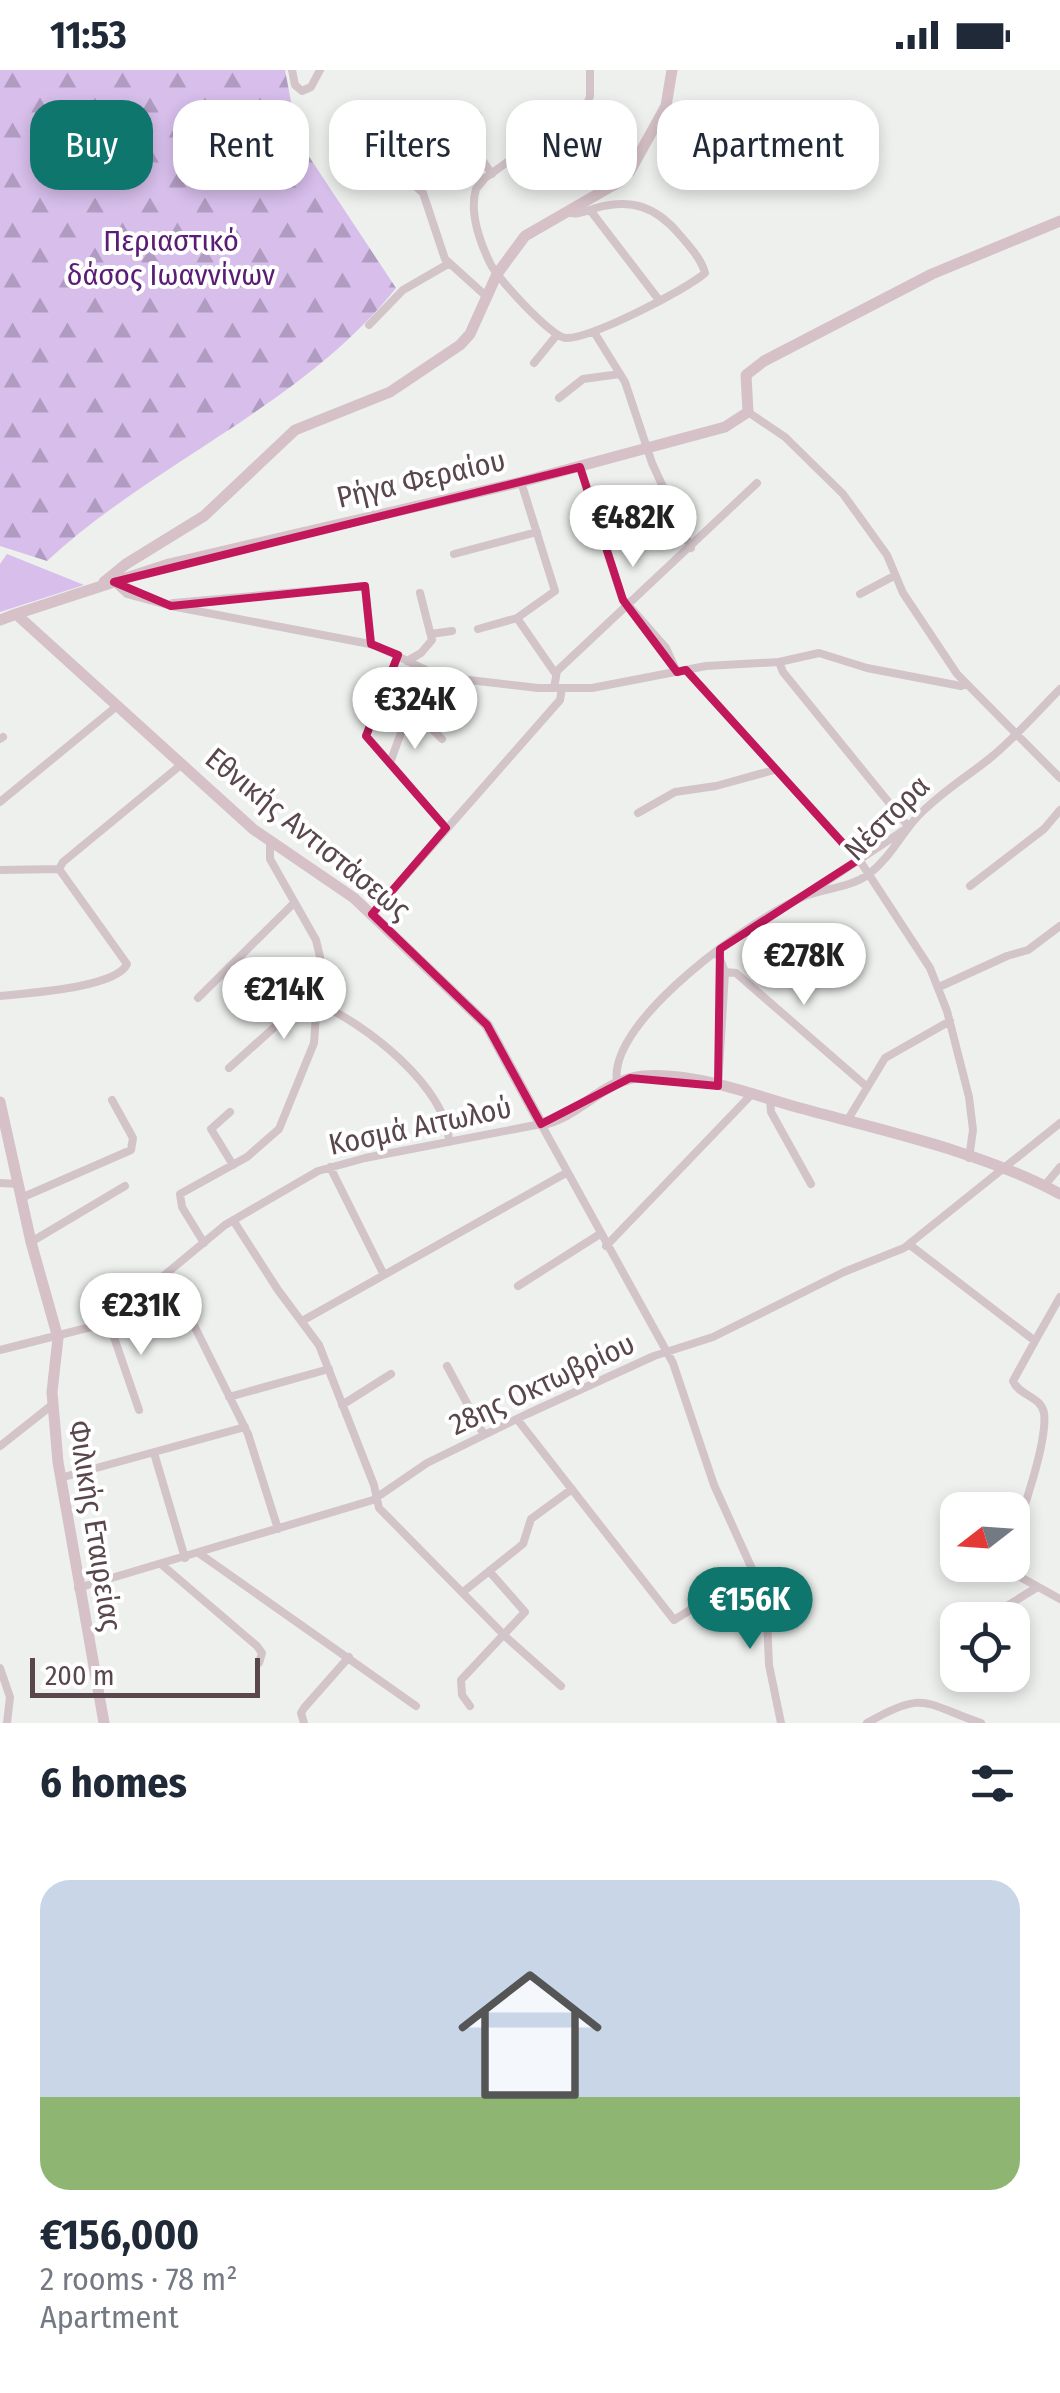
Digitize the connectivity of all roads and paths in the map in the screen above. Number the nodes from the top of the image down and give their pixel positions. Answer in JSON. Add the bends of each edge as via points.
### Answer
{"nodes":[{"id":1,"x":292,"y":70,"type":"edge"},
{"id":2,"x":320,"y":70,"type":"edge"},
{"id":3,"x":590,"y":70,"type":"edge"},
{"id":4,"x":672,"y":70,"type":"edge"},
{"id":5,"x":486,"y":166,"type":"edge"},
{"id":6,"x":492,"y":174,"type":"junction"},
{"id":7,"x":421,"y":190,"type":"edge"},
{"id":8,"x":590,"y":210,"type":"junction"},
{"id":9,"x":566,"y":211,"type":"junction"},
{"id":10,"x":1060,"y":221,"type":"edge"},
{"id":11,"x":448,"y":264,"type":"junction"},
{"id":12,"x":497,"y":274,"type":"junction"},
{"id":13,"x":487,"y":296,"type":"junction"},
{"id":14,"x":658,"y":300,"type":"junction"},
{"id":15,"x":369,"y":324,"type":"dead end"},
{"id":16,"x":594,"y":332,"type":"junction"},
{"id":17,"x":557,"y":336,"type":"junction"},
{"id":18,"x":534,"y":364,"type":"dead end"},
{"id":19,"x":620,"y":374,"type":"junction"},
{"id":20,"x":559,"y":398,"type":"dead end"},
{"id":21,"x":748,"y":412,"type":"junction"},
{"id":22,"x":646,"y":448,"type":"junction"},
{"id":23,"x":580,"y":467,"type":"junction"},
{"id":24,"x":520,"y":482,"type":"junction"},
{"id":25,"x":757,"y":483,"type":"dead end"},
{"id":26,"x":537,"y":532,"type":"junction"},
{"id":27,"x":691,"y":548,"type":"junction"},
{"id":28,"x":454,"y":554,"type":"dead end"},
{"id":29,"x":894,"y":576,"type":"junction"},
{"id":30,"x":114,"y":582,"type":"junction"},
{"id":31,"x":96,"y":588,"type":"junction"},
{"id":32,"x":420,"y":593,"type":"dead end"},
{"id":33,"x":860,"y":594,"type":"dead end"},
{"id":34,"x":170,"y":606,"type":"junction"},
{"id":35,"x":629,"y":606,"type":"junction"},
{"id":36,"x":16,"y":614,"type":"junction"},
{"id":37,"x":516,"y":618,"type":"junction"},
{"id":38,"x":0,"y":620,"type":"edge"},
{"id":39,"x":478,"y":629,"type":"dead end"},
{"id":40,"x":452,"y":630,"type":"dead end"},
{"id":41,"x":431,"y":634,"type":"junction"},
{"id":42,"x":371,"y":644,"type":"junction"},
{"id":43,"x":403,"y":658,"type":"junction"},
{"id":44,"x":779,"y":662,"type":"junction"},
{"id":45,"x":424,"y":669,"type":"junction"},
{"id":46,"x":682,"y":671,"type":"junction"},
{"id":47,"x":555,"y":673,"type":"junction"},
{"id":48,"x":966,"y":684,"type":"junction"},
{"id":49,"x":558,"y":688,"type":"junction"},
{"id":50,"x":1060,"y":689,"type":"edge"},
{"id":51,"x":116,"y":706,"type":"junction"},
{"id":52,"x":412,"y":709,"type":"junction"},
{"id":53,"x":1017,"y":732,"type":"junction"},
{"id":54,"x":442,"y":739,"type":"dead end"},
{"id":55,"x":390,"y":763,"type":"junction"},
{"id":56,"x":182,"y":764,"type":"junction"},
{"id":57,"x":774,"y":770,"type":"junction"},
{"id":58,"x":1060,"y":778,"type":"edge"},
{"id":59,"x":0,"y":802,"type":"edge"},
{"id":60,"x":1060,"y":810,"type":"edge"},
{"id":61,"x":638,"y":814,"type":"dead end"},
{"id":62,"x":908,"y":827,"type":"junction"},
{"id":63,"x":446,"y":828,"type":"junction"},
{"id":64,"x":270,"y":843,"type":"junction"},
{"id":65,"x":858,"y":860,"type":"junction"},
{"id":66,"x":59,"y":869,"type":"junction"},
{"id":67,"x":0,"y":870,"type":"edge"},
{"id":68,"x":870,"y":874,"type":"junction"},
{"id":69,"x":970,"y":886,"type":"dead end"},
{"id":70,"x":802,"y":898,"type":"junction"},
{"id":71,"x":294,"y":903,"type":"junction"},
{"id":72,"x":372,"y":914,"type":"junction"},
{"id":73,"x":1060,"y":926,"type":"edge"},
{"id":74,"x":717,"y":951,"type":"junction"},
{"id":75,"x":725,"y":972,"type":"junction"},
{"id":76,"x":939,"y":987,"type":"junction"},
{"id":77,"x":318,"y":988,"type":"junction"},
{"id":78,"x":0,"y":996,"type":"edge"},
{"id":79,"x":198,"y":998,"type":"dead end"},
{"id":80,"x":318,"y":1004,"type":"junction"},
{"id":81,"x":950,"y":1021,"type":"junction"},
{"id":82,"x":230,"y":1068,"type":"dead end"},
{"id":83,"x":617,"y":1082,"type":"junction"},
{"id":84,"x":718,"y":1086,"type":"junction"},
{"id":85,"x":866,"y":1086,"type":"junction"},
{"id":86,"x":751,"y":1094,"type":"junction"},
{"id":87,"x":112,"y":1100,"type":"dead end"},
{"id":88,"x":770,"y":1100,"type":"junction"},
{"id":89,"x":0,"y":1102,"type":"edge"},
{"id":90,"x":230,"y":1112,"type":"dead end"},
{"id":91,"x":847,"y":1121,"type":"junction"},
{"id":92,"x":1060,"y":1123,"type":"edge"},
{"id":93,"x":541,"y":1124,"type":"junction"},
{"id":94,"x":3,"y":1130,"type":"edge"},
{"id":95,"x":449,"y":1142,"type":"junction"},
{"id":96,"x":969,"y":1158,"type":"junction"},
{"id":97,"x":232,"y":1166,"type":"junction"},
{"id":98,"x":330,"y":1167,"type":"junction"},
{"id":99,"x":1001,"y":1169,"type":"junction"},
{"id":100,"x":1058,"y":1172,"type":"edge"},
{"id":101,"x":566,"y":1173,"type":"junction"},
{"id":102,"x":0,"y":1183,"type":"edge"},
{"id":103,"x":811,"y":1184,"type":"dead end"},
{"id":104,"x":1044,"y":1185,"type":"junction"},
{"id":105,"x":125,"y":1186,"type":"dead end"},
{"id":106,"x":20,"y":1191,"type":"junction"},
{"id":107,"x":1060,"y":1194,"type":"edge"},
{"id":108,"x":233,"y":1220,"type":"junction"},
{"id":109,"x":600,"y":1234,"type":"junction"},
{"id":110,"x":31,"y":1242,"type":"junction"},
{"id":111,"x":204,"y":1243,"type":"junction"},
{"id":112,"x":910,"y":1244,"type":"junction"},
{"id":113,"x":606,"y":1246,"type":"junction"},
{"id":114,"x":168,"y":1273,"type":"junction"},
{"id":115,"x":384,"y":1275,"type":"junction"},
{"id":116,"x":518,"y":1286,"type":"dead end"},
{"id":117,"x":1060,"y":1297,"type":"edge"},
{"id":118,"x":107,"y":1317,"type":"junction"},
{"id":119,"x":302,"y":1321,"type":"junction"},
{"id":120,"x":58,"y":1338,"type":"junction"},
{"id":121,"x":1035,"y":1341,"type":"junction"},
{"id":122,"x":0,"y":1350,"type":"edge"},
{"id":123,"x":668,"y":1352,"type":"junction"},
{"id":124,"x":447,"y":1366,"type":"dead end"},
{"id":125,"x":329,"y":1369,"type":"junction"},
{"id":126,"x":391,"y":1374,"type":"dead end"},
{"id":127,"x":228,"y":1397,"type":"junction"},
{"id":128,"x":52,"y":1405,"type":"junction"},
{"id":129,"x":342,"y":1405,"type":"junction"},
{"id":130,"x":139,"y":1410,"type":"dead end"},
{"id":131,"x":517,"y":1419,"type":"junction"},
{"id":132,"x":245,"y":1426,"type":"junction"},
{"id":133,"x":484,"y":1435,"type":"junction"},
{"id":134,"x":0,"y":1446,"type":"edge"},
{"id":135,"x":154,"y":1453,"type":"junction"},
{"id":136,"x":60,"y":1478,"type":"junction"},
{"id":137,"x":572,"y":1489,"type":"junction"},
{"id":138,"x":1028,"y":1492,"type":"edge"},
{"id":139,"x":376,"y":1499,"type":"junction"},
{"id":140,"x":278,"y":1529,"type":"junction"},
{"id":141,"x":200,"y":1554,"type":"junction"},
{"id":142,"x":184,"y":1558,"type":"junction"},
{"id":143,"x":162,"y":1564,"type":"junction"},
{"id":144,"x":753,"y":1571,"type":"junction"},
{"id":145,"x":488,"y":1572,"type":"junction"},
{"id":146,"x":1027,"y":1582,"type":"edge"},
{"id":147,"x":78,"y":1588,"type":"junction"},
{"id":148,"x":1036,"y":1588,"type":"junction"},
{"id":149,"x":464,"y":1592,"type":"junction"},
{"id":150,"x":1060,"y":1599,"type":"edge"},
{"id":151,"x":1013,"y":1602,"type":"edge"},
{"id":152,"x":504,"y":1634,"type":"junction"},
{"id":153,"x":349,"y":1657,"type":"junction"},
{"id":154,"x":258,"y":1662,"type":"dead end"},
{"id":155,"x":0,"y":1668,"type":"edge"},
{"id":156,"x":561,"y":1686,"type":"dead end"},
{"id":157,"x":416,"y":1706,"type":"dead end"},
{"id":158,"x":470,"y":1706,"type":"dead end"},
{"id":159,"x":7,"y":1723,"type":"edge"},
{"id":160,"x":104,"y":1723,"type":"edge"},
{"id":161,"x":304,"y":1723,"type":"edge"},
{"id":162,"x":781,"y":1723,"type":"edge"},
{"id":163,"x":867,"y":1723,"type":"edge"},
{"id":164,"x":980,"y":1723,"type":"edge"}],
"edges":[{"from":1,"to":2,"type":"street","via":[[302,91]]},
{"from":3,"to":6,"type":"street","via":[[587,105]]},
{"from":4,"to":9,"type":"street","via":[[666,106],[630,171]]},
{"from":5,"to":6,"type":"street"},
{"from":6,"to":12,"type":"street","via":[[476,188],[473,203]]},
{"from":7,"to":11,"type":"street"},
{"from":8,"to":9,"type":"street"},
{"from":8,"to":14,"type":"street"},
{"from":8,"to":14,"type":"street","via":[[646,206],[698,258],[705,273]]},
{"from":9,"to":12,"type":"street","via":[[524,236]]},
{"from":10,"to":21,"type":"street","via":[[932,274],[750,370],[744,381]]},
{"from":11,"to":13,"type":"street"},
{"from":11,"to":15,"type":"street","via":[[403,290]]},
{"from":12,"to":13,"type":"street"},
{"from":12,"to":17,"type":"street"},
{"from":13,"to":31,"type":"street","via":[[468,338],[442,360],[390,392],[295,430],[204,516]]},
{"from":14,"to":16,"type":"street"},
{"from":16,"to":17,"type":"street"},
{"from":16,"to":19,"type":"street"},
{"from":17,"to":18,"type":"street"},
{"from":19,"to":20,"type":"street","via":[[583,378]]},
{"from":19,"to":22,"type":"street"},
{"from":21,"to":22,"type":"street","name":"Ρήγα Φεραίου","via":[[725,426]]},
{"from":21,"to":29,"type":"street","via":[[785,436],[843,494],[887,555]]},
{"from":22,"to":23,"type":"street","name":"Ρήγα Φεραίου"},
{"from":22,"to":27,"type":"street"},
{"from":23,"to":24,"type":"street","name":"Ρήγα Φεραίου"},
{"from":23,"to":35,"type":"street"},
{"from":24,"to":26,"type":"street"},
{"from":24,"to":30,"type":"street","name":"Ρήγα Φεραίου"},
{"from":25,"to":27,"type":"street"},
{"from":26,"to":28,"type":"street"},
{"from":26,"to":37,"type":"street","via":[[556,592]]},
{"from":27,"to":35,"type":"street"},
{"from":29,"to":33,"type":"street"},
{"from":29,"to":48,"type":"street"},
{"from":30,"to":31,"type":"street","name":"Ρήγα Φεραίου"},
{"from":30,"to":34,"type":"street","via":[[127,594]]},
{"from":31,"to":36,"type":"street","name":"Ρήγα Φεραίου"},
{"from":32,"to":41,"type":"street"},
{"from":34,"to":42,"type":"street"},
{"from":34,"to":42,"type":"street","via":[[365,586]]},
{"from":35,"to":46,"type":"street"},
{"from":35,"to":47,"type":"street"},
{"from":36,"to":38,"type":"street"},
{"from":36,"to":51,"type":"street","name":"Εθνικής Αντιστάσεως"},
{"from":37,"to":39,"type":"street"},
{"from":37,"to":47,"type":"street"},
{"from":40,"to":41,"type":"street"},
{"from":41,"to":43,"type":"street","via":[[424,652]]},
{"from":42,"to":43,"type":"street"},
{"from":43,"to":45,"type":"street"},
{"from":43,"to":55,"type":"street","via":[[366,736]]},
{"from":44,"to":46,"type":"street"},
{"from":44,"to":48,"type":"street","via":[[830,654],[867,668]]},
{"from":44,"to":62,"type":"street"},
{"from":45,"to":49,"type":"street"},
{"from":45,"to":52,"type":"street"},
{"from":46,"to":49,"type":"street"},
{"from":46,"to":57,"type":"street"},
{"from":47,"to":49,"type":"street"},
{"from":48,"to":53,"type":"street"},
{"from":49,"to":63,"type":"street","via":[[560,700]]},
{"from":50,"to":53,"type":"street","name":"Νέστορα"},
{"from":51,"to":56,"type":"street","name":"Εθνικής Αντιστάσεως"},
{"from":51,"to":59,"type":"street"},
{"from":52,"to":54,"type":"street"},
{"from":52,"to":55,"type":"street"},
{"from":53,"to":58,"type":"street"},
{"from":53,"to":62,"type":"street","name":"Νέστορα"},
{"from":55,"to":63,"type":"street"},
{"from":56,"to":64,"type":"street","name":"Εθνικής Αντιστάσεως"},
{"from":56,"to":66,"type":"street"},
{"from":57,"to":61,"type":"street","via":[[673,793]]},
{"from":57,"to":65,"type":"street"},
{"from":60,"to":69,"type":"street"},
{"from":62,"to":65,"type":"street"},
{"from":62,"to":68,"type":"street","name":"Νέστορα"},
{"from":63,"to":72,"type":"street"},
{"from":64,"to":71,"type":"street","via":[[269,856]]},
{"from":64,"to":72,"type":"street","name":"Εθνικής Αντιστάσεως"},
{"from":65,"to":68,"type":"street"},
{"from":65,"to":70,"type":"street"},
{"from":66,"to":67,"type":"street"},
{"from":66,"to":78,"type":"street","via":[[122,953],[126,968],[94,982]]},
{"from":68,"to":70,"type":"street","name":"Νέστορα"},
{"from":68,"to":76,"type":"street"},
{"from":70,"to":74,"type":"street","name":"Νέστορα"},
{"from":71,"to":77,"type":"street","via":[[319,948]]},
{"from":71,"to":79,"type":"street"},
{"from":72,"to":93,"type":"street","name":"Εθνικής Αντιστάσεως","via":[[487,1024]]},
{"from":73,"to":76,"type":"street","via":[[1028,950]]},
{"from":74,"to":75,"type":"street"},
{"from":74,"to":83,"type":"street","name":"Νέστορα","via":[[640,1021],[616,1069]]},
{"from":75,"to":84,"type":"street"},
{"from":75,"to":85,"type":"street","via":[[736,973]]},
{"from":76,"to":81,"type":"street"},
{"from":77,"to":80,"type":"street"},
{"from":77,"to":82,"type":"street"},
{"from":80,"to":95,"type":"street","via":[[403,1064],[442,1113]]},
{"from":80,"to":97,"type":"street","via":[[314,1044],[278,1129]]},
{"from":81,"to":85,"type":"street","via":[[889,1054]]},
{"from":81,"to":96,"type":"street","via":[[973,1124]]},
{"from":83,"to":84,"type":"street","via":[[659,1076]]},
{"from":83,"to":93,"type":"street"},
{"from":84,"to":86,"type":"street"},
{"from":85,"to":91,"type":"street"},
{"from":86,"to":88,"type":"street"},
{"from":86,"to":113,"type":"street"},
{"from":87,"to":106,"type":"street","via":[[133,1138],[131,1150]]},
{"from":88,"to":91,"type":"street"},
{"from":88,"to":103,"type":"street"},
{"from":89,"to":94,"type":"street","name":"Φιλικής Εταιρείας"},
{"from":90,"to":97,"type":"street","via":[[211,1129]]},
{"from":91,"to":96,"type":"street"},
{"from":92,"to":99,"type":"street","name":"28ης Οκτωβρίου"},
{"from":93,"to":95,"type":"street","name":"Κοσμά Αιτωλού"},
{"from":93,"to":101,"type":"street"},
{"from":94,"to":106,"type":"street","name":"Φιλικής Εταιρείας"},
{"from":95,"to":98,"type":"street","name":"Κοσμά Αιτωλού"},
{"from":96,"to":99,"type":"street"},
{"from":97,"to":111,"type":"street","via":[[179,1196]]},
{"from":98,"to":108,"type":"street","name":"Κοσμά Αιτωλού"},
{"from":98,"to":115,"type":"street"},
{"from":99,"to":104,"type":"street"},
{"from":99,"to":112,"type":"street","name":"28ης Οκτωβρίου"},
{"from":100,"to":104,"type":"street"},
{"from":101,"to":109,"type":"street"},
{"from":101,"to":115,"type":"street"},
{"from":102,"to":106,"type":"street"},
{"from":104,"to":107,"type":"street"},
{"from":105,"to":110,"type":"street"},
{"from":106,"to":110,"type":"street","name":"Φιλικής Εταιρείας"},
{"from":108,"to":111,"type":"street","name":"Κοσμά Αιτωλού"},
{"from":108,"to":119,"type":"street"},
{"from":109,"to":113,"type":"street"},
{"from":109,"to":116,"type":"street"},
{"from":110,"to":120,"type":"street","name":"Φιλικής Εταιρείας"},
{"from":111,"to":114,"type":"street","name":"Κοσμά Αιτωλού"},
{"from":112,"to":121,"type":"street"},
{"from":112,"to":123,"type":"street","name":"28ης Οκτωβρίου"},
{"from":113,"to":123,"type":"street"},
{"from":114,"to":118,"type":"street","name":"Κοσμά Αιτωλού"},
{"from":114,"to":127,"type":"street"},
{"from":115,"to":119,"type":"street"},
{"from":117,"to":121,"type":"street"},
{"from":118,"to":120,"type":"street","name":"Κοσμά Αιτωλού"},
{"from":118,"to":130,"type":"street"},
{"from":119,"to":125,"type":"street"},
{"from":120,"to":122,"type":"street","name":"Κοσμά Αιτωλού"},
{"from":120,"to":128,"type":"street","name":"Φιλικής Εταιρείας"},
{"from":121,"to":138,"type":"street","via":[[1013,1380],[1044,1414]]},
{"from":123,"to":131,"type":"street","name":"28ης Οκτωβρίου"},
{"from":123,"to":144,"type":"street"},
{"from":124,"to":133,"type":"street"},
{"from":125,"to":127,"type":"street"},
{"from":125,"to":129,"type":"street"},
{"from":126,"to":129,"type":"street"},
{"from":127,"to":132,"type":"street"},
{"from":128,"to":134,"type":"street"},
{"from":128,"to":136,"type":"street","name":"Φιλικής Εταιρείας"},
{"from":129,"to":139,"type":"street"},
{"from":131,"to":133,"type":"street","name":"28ης Οκτωβρίου"},
{"from":131,"to":137,"type":"street"},
{"from":132,"to":135,"type":"street"},
{"from":132,"to":140,"type":"street"},
{"from":133,"to":139,"type":"street","name":"28ης Οκτωβρίου"},
{"from":135,"to":136,"type":"street"},
{"from":135,"to":142,"type":"street"},
{"from":136,"to":147,"type":"street","name":"Φιλικής Εταιρείας"},
{"from":137,"to":144,"type":"street","via":[[674,1620]]},
{"from":137,"to":145,"type":"street","via":[[531,1519],[522,1544]]},
{"from":139,"to":140,"type":"street","name":"28ης Οκτωβρίου"},
{"from":139,"to":149,"type":"street"},
{"from":140,"to":141,"type":"street","name":"28ης Οκτωβρίου"},
{"from":141,"to":142,"type":"street","name":"28ης Οκτωβρίου"},
{"from":141,"to":153,"type":"street"},
{"from":142,"to":143,"type":"street","name":"28ης Οκτωβρίου"},
{"from":143,"to":147,"type":"street","name":"28ης Οκτωβρίου"},
{"from":143,"to":154,"type":"street","via":[[258,1646]]},
{"from":144,"to":162,"type":"street","via":[[767,1619]]},
{"from":145,"to":149,"type":"street"},
{"from":145,"to":152,"type":"street","via":[[525,1612]]},
{"from":146,"to":148,"type":"street"},
{"from":147,"to":160,"type":"street","name":"Φιλικής Εταιρείας"},
{"from":148,"to":150,"type":"street"},
{"from":148,"to":151,"type":"street"},
{"from":149,"to":152,"type":"street"},
{"from":152,"to":156,"type":"street"},
{"from":152,"to":158,"type":"street","via":[[461,1680]]},
{"from":153,"to":157,"type":"street"},
{"from":153,"to":161,"type":"street","via":[[301,1712]]},
{"from":155,"to":159,"type":"street","via":[[10,1697]]},
{"from":163,"to":164,"type":"street","via":[[922,1701]]}]}
